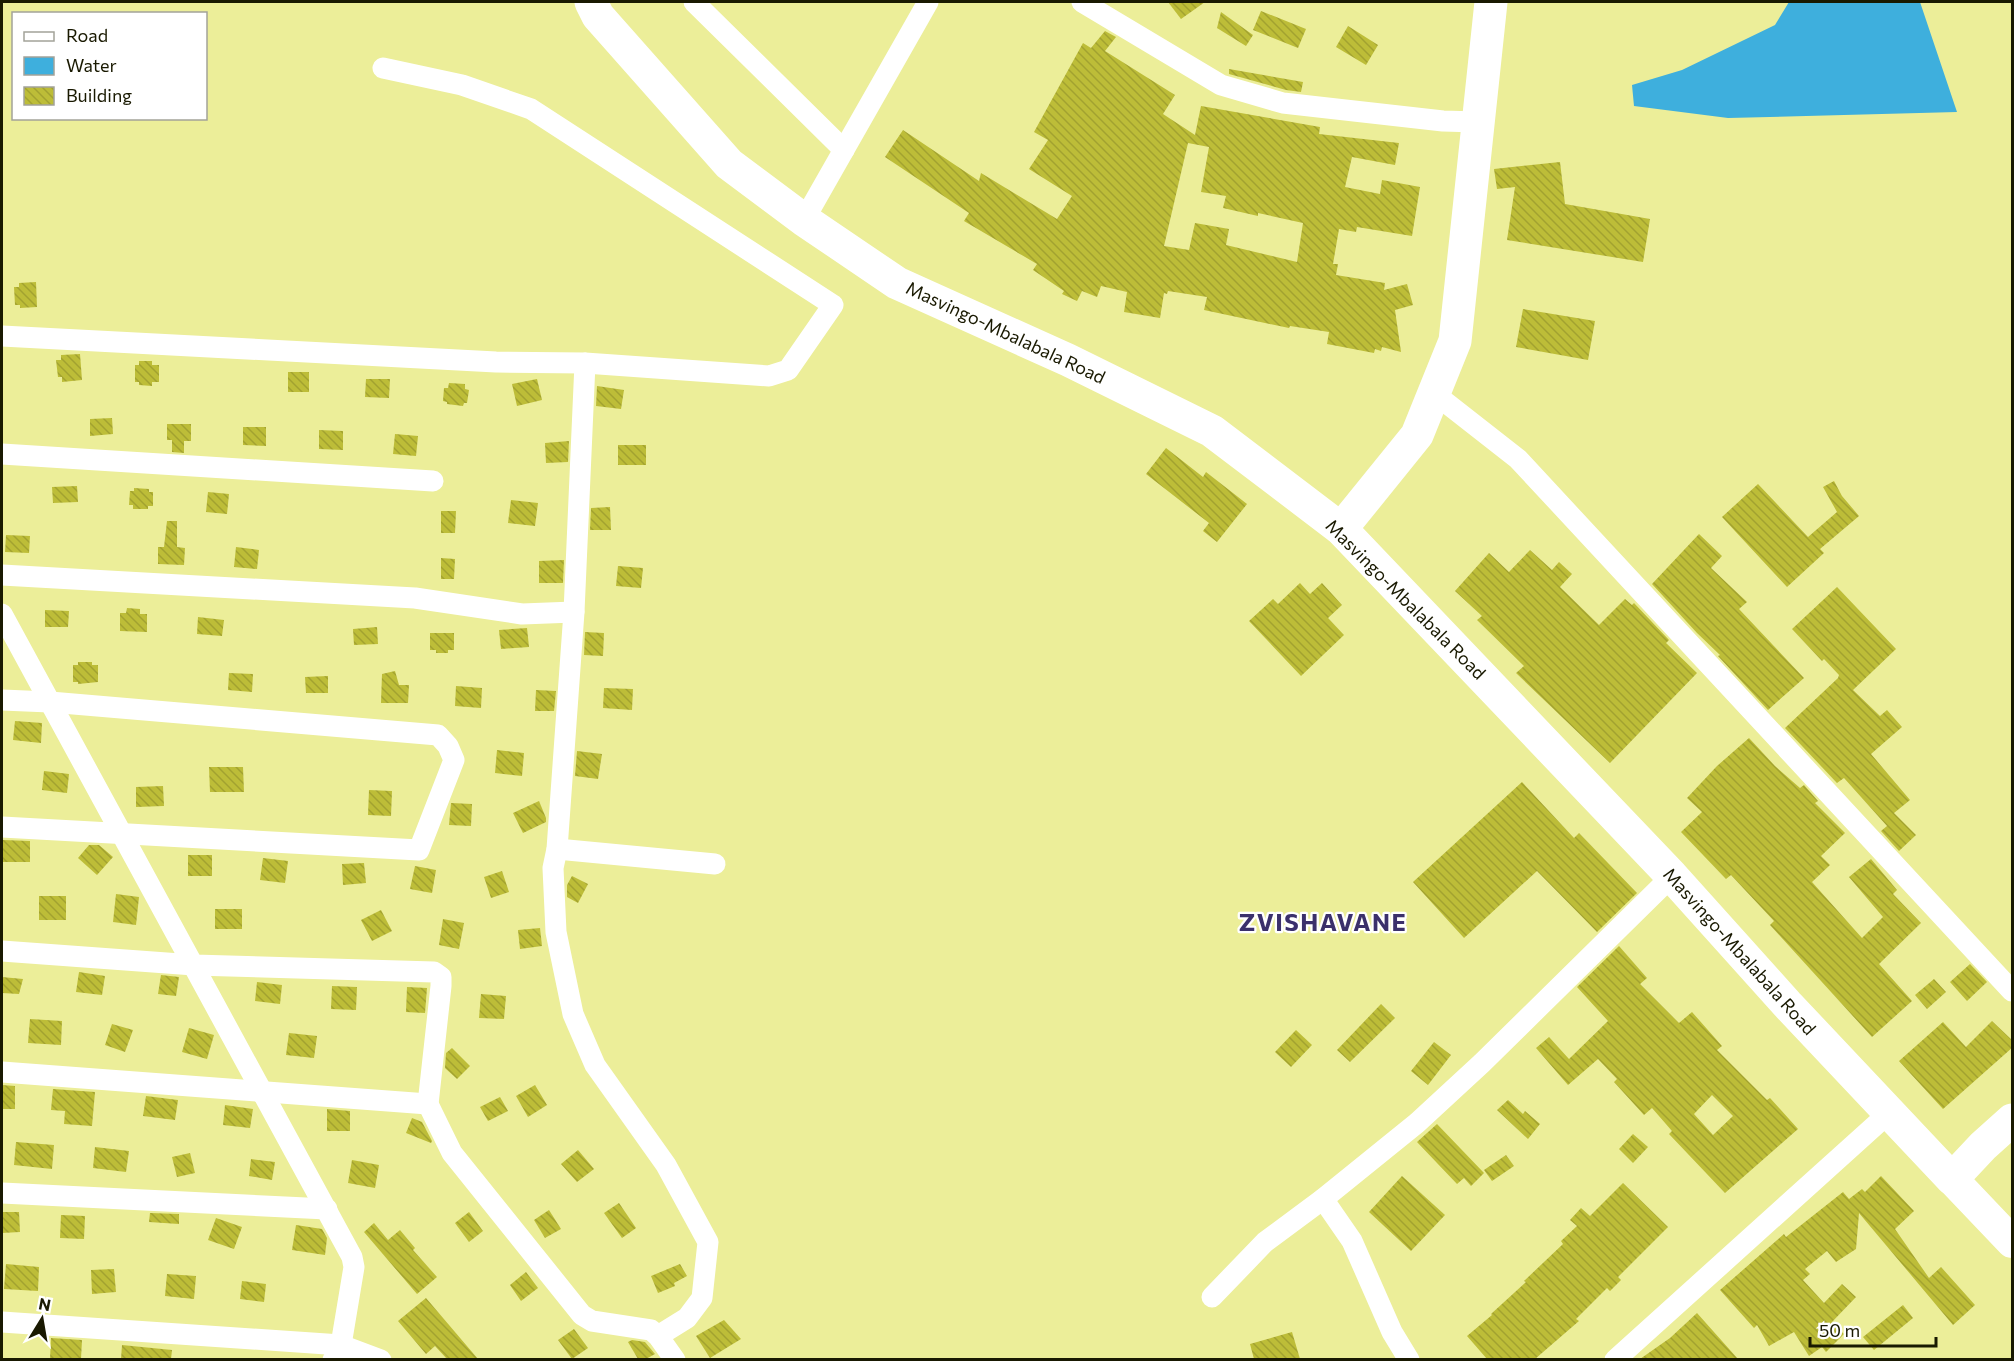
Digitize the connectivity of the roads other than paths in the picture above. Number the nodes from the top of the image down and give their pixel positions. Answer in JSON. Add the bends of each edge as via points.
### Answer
{"nodes":[{"id":1,"x":591,"y":2,"type":"edge"},
{"id":2,"x":694,"y":2,"type":"edge"},
{"id":3,"x":928,"y":2,"type":"edge"},
{"id":4,"x":1082,"y":2,"type":"edge"},
{"id":5,"x":1491,"y":2,"type":"edge"},
{"id":6,"x":383,"y":68,"type":"dead end"},
{"id":7,"x":1477,"y":122,"type":"junction"},
{"id":8,"x":844,"y":150,"type":"junction"},
{"id":9,"x":804,"y":220,"type":"junction"},
{"id":10,"x":2,"y":336,"type":"edge"},
{"id":11,"x":585,"y":363,"type":"junction"},
{"id":12,"x":1435,"y":394,"type":"junction"},
{"id":13,"x":2,"y":454,"type":"edge"},
{"id":14,"x":432,"y":481,"type":"dead end"},
{"id":15,"x":1341,"y":529,"type":"junction"},
{"id":16,"x":2,"y":575,"type":"edge"},
{"id":17,"x":573,"y":612,"type":"junction"},
{"id":18,"x":2,"y":614,"type":"edge"},
{"id":19,"x":2,"y":700,"type":"edge"},
{"id":20,"x":50,"y":702,"type":"junction"},
{"id":21,"x":2,"y":827,"type":"edge"},
{"id":22,"x":122,"y":835,"type":"junction"},
{"id":23,"x":557,"y":849,"type":"junction"},
{"id":24,"x":715,"y":864,"type":"dead end"},
{"id":25,"x":1672,"y":876,"type":"junction"},
{"id":26,"x":2,"y":951,"type":"edge"},
{"id":27,"x":194,"y":965,"type":"junction"},
{"id":28,"x":2013,"y":991,"type":"edge"},
{"id":29,"x":2,"y":1072,"type":"edge"},
{"id":30,"x":262,"y":1091,"type":"junction"},
{"id":31,"x":428,"y":1104,"type":"junction"},
{"id":32,"x":1890,"y":1112,"type":"junction"},
{"id":33,"x":2013,"y":1120,"type":"edge"},
{"id":34,"x":1952,"y":1179,"type":"junction"},
{"id":35,"x":2,"y":1193,"type":"edge"},
{"id":36,"x":1323,"y":1199,"type":"junction"},
{"id":37,"x":327,"y":1209,"type":"junction"},
{"id":38,"x":2013,"y":1242,"type":"edge"},
{"id":39,"x":1212,"y":1297,"type":"dead end"},
{"id":40,"x":2,"y":1322,"type":"edge"},
{"id":41,"x":658,"y":1336,"type":"junction"},
{"id":42,"x":337,"y":1352,"type":"edge"},
{"id":43,"x":381,"y":1359,"type":"edge"},
{"id":44,"x":675,"y":1359,"type":"edge"},
{"id":45,"x":1409,"y":1359,"type":"edge"},
{"id":46,"x":1615,"y":1359,"type":"edge"}],
"edges":[{"from":1,"to":9,"type":"highway","name":"Masvingo-Mbalabala Road","via":[[598,16],[729,164]]},
{"from":2,"to":8,"type":"street"},
{"from":3,"to":8,"type":"street"},
{"from":4,"to":7,"type":"street","via":[[1221,85],[1283,103]]},
{"from":5,"to":7,"type":"highway"},
{"from":6,"to":11,"type":"street","via":[[462,85],[531,109],[832,305],[788,370],[769,376]]},
{"from":7,"to":12,"type":"highway","via":[[1455,340]]},
{"from":8,"to":9,"type":"street"},
{"from":9,"to":15,"type":"highway","name":"Masvingo-Mbalabala Road","via":[[897,283],[1212,430]]},
{"from":10,"to":11,"type":"street","via":[[496,362]]},
{"from":11,"to":17,"type":"street"},
{"from":12,"to":15,"type":"highway","via":[[1417,435]]},
{"from":12,"to":28,"type":"street","via":[[1518,459]]},
{"from":13,"to":14,"type":"street"},
{"from":15,"to":25,"type":"highway","name":"Masvingo-Mbalabala Road"},
{"from":16,"to":17,"type":"street","via":[[416,597],[522,614]]},
{"from":17,"to":23,"type":"street"},
{"from":18,"to":20,"type":"street"},
{"from":19,"to":20,"type":"street"},
{"from":20,"to":22,"type":"street"},
{"from":20,"to":22,"type":"street","via":[[438,735],[454,760],[419,850]]},
{"from":21,"to":22,"type":"street"},
{"from":22,"to":27,"type":"street"},
{"from":23,"to":24,"type":"street"},
{"from":23,"to":41,"type":"street","via":[[553,868],[556,932],[573,1014],[595,1065],[666,1164],[708,1242],[702,1298],[687,1318]]},
{"from":25,"to":32,"type":"highway","name":"Masvingo-Mbalabala Road"},
{"from":25,"to":36,"type":"street","via":[[1474,1071]]},
{"from":26,"to":27,"type":"street"},
{"from":27,"to":30,"type":"street"},
{"from":27,"to":31,"type":"street","via":[[434,972],[441,977],[441,986]]},
{"from":29,"to":30,"type":"street"},
{"from":30,"to":31,"type":"street"},
{"from":30,"to":37,"type":"street"},
{"from":31,"to":41,"type":"street","via":[[452,1153],[582,1315],[592,1321],[651,1330]]},
{"from":32,"to":34,"type":"highway","name":"Masvingo-Mbalabala Road"},
{"from":32,"to":46,"type":"street"},
{"from":33,"to":34,"type":"highway"},
{"from":34,"to":38,"type":"main road"},
{"from":35,"to":37,"type":"street"},
{"from":36,"to":39,"type":"street","via":[[1265,1242]]},
{"from":36,"to":45,"type":"street","via":[[1352,1241],[1392,1332]]},
{"from":37,"to":42,"type":"street","via":[[353,1262]]},
{"from":40,"to":42,"type":"street"},
{"from":41,"to":44,"type":"street"},
{"from":42,"to":43,"type":"street"}]}
